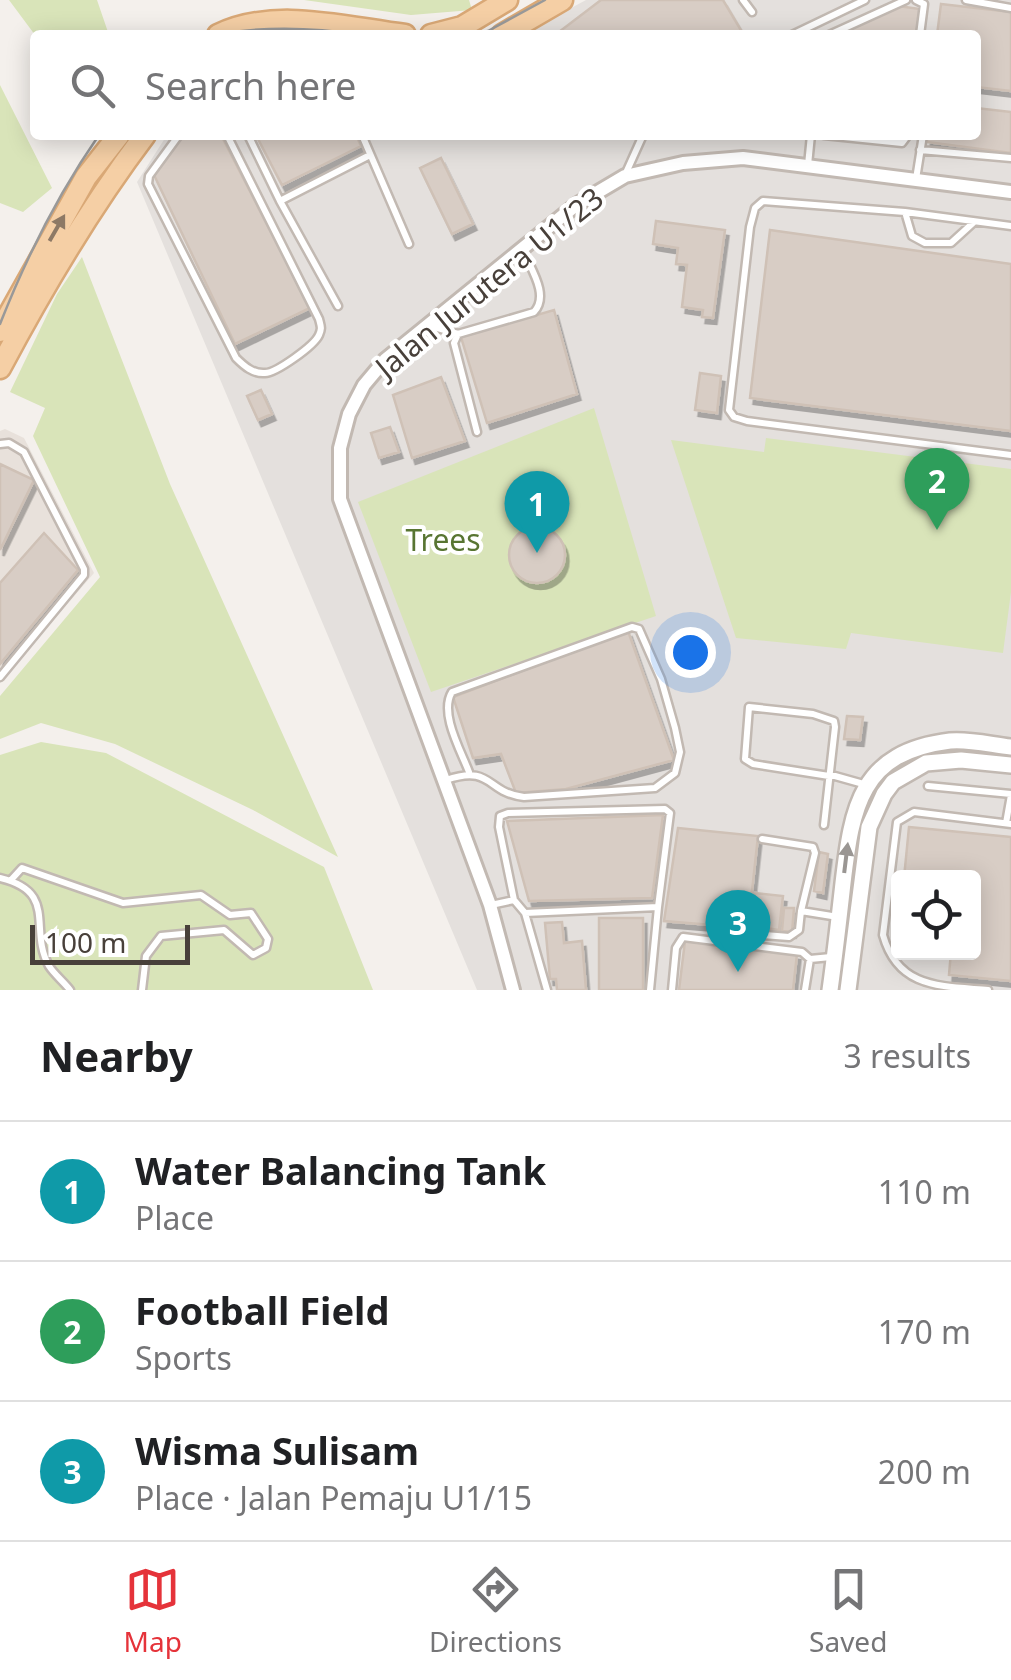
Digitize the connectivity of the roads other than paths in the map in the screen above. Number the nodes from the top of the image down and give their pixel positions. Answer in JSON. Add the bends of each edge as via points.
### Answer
{"nodes":[{"id":1,"x":507,"y":0,"type":"edge"},
{"id":2,"x":562,"y":0,"type":"edge"},
{"id":3,"x":744,"y":0,"type":"edge"},
{"id":4,"x":865,"y":0,"type":"edge"},
{"id":5,"x":906,"y":0,"type":"edge"},
{"id":6,"x":916,"y":0,"type":"edge"},
{"id":7,"x":966,"y":0,"type":"edge"},
{"id":8,"x":1011,"y":8,"type":"edge"},
{"id":9,"x":752,"y":12,"type":"dead end"},
{"id":10,"x":229,"y":30,"type":"edge"},
{"id":11,"x":355,"y":30,"type":"edge"},
{"id":12,"x":450,"y":30,"type":"edge"},
{"id":13,"x":511,"y":30,"type":"edge"},
{"id":14,"x":802,"y":30,"type":"edge"},
{"id":15,"x":840,"y":30,"type":"edge"},
{"id":16,"x":921,"y":30,"type":"edge"},
{"id":17,"x":114,"y":140,"type":"edge"},
{"id":18,"x":141,"y":140,"type":"edge"},
{"id":19,"x":175,"y":140,"type":"edge"},
{"id":20,"x":230,"y":140,"type":"edge"},
{"id":21,"x":250,"y":140,"type":"edge"},
{"id":22,"x":364,"y":140,"type":"edge"},
{"id":23,"x":641,"y":140,"type":"edge"},
{"id":24,"x":811,"y":140,"type":"edge"},
{"id":25,"x":873,"y":140,"type":"edge"},
{"id":26,"x":904,"y":140,"type":"edge"},
{"id":27,"x":923,"y":140,"type":"edge"},
{"id":28,"x":920,"y":150,"type":"junction"},
{"id":29,"x":370,"y":155,"type":"junction"},
{"id":30,"x":1011,"y":158,"type":"edge"},
{"id":31,"x":808,"y":166,"type":"junction"},
{"id":32,"x":624,"y":176,"type":"junction"},
{"id":33,"x":916,"y":180,"type":"junction"},
{"id":34,"x":1011,"y":192,"type":"edge"},
{"id":35,"x":280,"y":201,"type":"junction"},
{"id":36,"x":905,"y":212,"type":"junction"},
{"id":37,"x":975,"y":221,"type":"junction"},
{"id":38,"x":1011,"y":226,"type":"edge"},
{"id":39,"x":409,"y":244,"type":"dead end"},
{"id":40,"x":522,"y":249,"type":"junction"},
{"id":41,"x":34,"y":284,"type":"junction"},
{"id":42,"x":338,"y":306,"type":"dead end"},
{"id":43,"x":428,"y":325,"type":"junction"},
{"id":44,"x":0,"y":331,"type":"edge"},
{"id":45,"x":458,"y":334,"type":"junction"},
{"id":46,"x":0,"y":368,"type":"edge"},
{"id":47,"x":477,"y":432,"type":"dead end"},
{"id":48,"x":0,"y":444,"type":"edge"},
{"id":49,"x":1011,"y":454,"type":"edge"},
{"id":50,"x":0,"y":677,"type":"edge"},
{"id":51,"x":1011,"y":747,"type":"edge"},
{"id":52,"x":1011,"y":766,"type":"edge"},
{"id":53,"x":469,"y":772,"type":"junction"},
{"id":54,"x":829,"y":776,"type":"junction"},
{"id":55,"x":444,"y":780,"type":"junction"},
{"id":56,"x":868,"y":785,"type":"junction"},
{"id":57,"x":928,"y":786,"type":"dead end"},
{"id":58,"x":1011,"y":794,"type":"edge"},
{"id":59,"x":1009,"y":823,"type":"edge"},
{"id":60,"x":824,"y":825,"type":"dead end"},
{"id":61,"x":762,"y":839,"type":"dead end"},
{"id":62,"x":0,"y":878,"type":"edge"},
{"id":63,"x":10,"y":880,"type":"junction"},
{"id":64,"x":514,"y":900,"type":"junction"},
{"id":65,"x":490,"y":905,"type":"junction"},
{"id":66,"x":658,"y":907,"type":"junction"},
{"id":67,"x":801,"y":911,"type":"junction"},
{"id":68,"x":525,"y":913,"type":"junction"},
{"id":69,"x":839,"y":917,"type":"junction"},
{"id":70,"x":752,"y":934,"type":"dead end"},
{"id":71,"x":834,"y":957,"type":"junction"},
{"id":72,"x":810,"y":959,"type":"junction"},
{"id":73,"x":70,"y":990,"type":"edge"},
{"id":74,"x":142,"y":990,"type":"edge"},
{"id":75,"x":513,"y":990,"type":"edge"},
{"id":76,"x":547,"y":990,"type":"edge"},
{"id":77,"x":650,"y":990,"type":"edge"},
{"id":78,"x":672,"y":990,"type":"edge"},
{"id":79,"x":805,"y":990,"type":"edge"},
{"id":80,"x":830,"y":990,"type":"edge"},
{"id":81,"x":848,"y":990,"type":"edge"},
{"id":82,"x":988,"y":990,"type":"edge"}],
"edges":[{"from":1,"to":12,"type":"main road"},
{"from":2,"to":13,"type":"main road"},
{"from":3,"to":9,"type":"lane"},
{"from":4,"to":14,"type":"lane"},
{"from":5,"to":15,"type":"lane"},
{"from":6,"to":16,"type":"lane","via":[[924,4]]},
{"from":7,"to":8,"type":"lane"},
{"from":10,"to":11,"type":"main road","via":[[262,21]]},
{"from":41,"to":17,"type":"main road","one_way":true,"via":[[86,177]]},
{"from":18,"to":41,"type":"main road"},
{"from":19,"to":20,"type":"lane","via":[[148,184],[236,358],[261,374],[317,340],[321,329]]},
{"from":21,"to":35,"type":"lane"},
{"from":22,"to":29,"type":"lane"},
{"from":23,"to":32,"type":"lane"},
{"from":24,"to":31,"type":"lane"},
{"from":25,"to":26,"type":"lane"},
{"from":27,"to":28,"type":"lane"},
{"from":28,"to":30,"type":"lane"},
{"from":28,"to":33,"type":"lane"},
{"from":29,"to":35,"type":"lane"},
{"from":29,"to":39,"type":"lane"},
{"from":31,"to":32,"type":"street","name":"Jalan Jurutera U1/23","via":[[743,158]]},
{"from":31,"to":33,"type":"street","name":"Jalan Jurutera U1/23"},
{"from":32,"to":40,"type":"street","name":"Jalan Jurutera U1/23"},
{"from":33,"to":34,"type":"street","name":"Jalan Jurutera U1/23"},
{"from":35,"to":42,"type":"lane"},
{"from":36,"to":37,"type":"lane"},
{"from":36,"to":37,"type":"lane","via":[[912,236],[925,243],[951,244]]},
{"from":36,"to":49,"type":"lane","via":[[772,201],[755,208],[729,410],[747,421]]},
{"from":37,"to":38,"type":"lane"},
{"from":40,"to":43,"type":"street","name":"Jalan Jurutera U1/23"},
{"from":40,"to":45,"type":"lane","via":[[540,306]]},
{"from":41,"to":44,"type":"main road"},
{"from":41,"to":46,"type":"main road"},
{"from":43,"to":45,"type":"lane"},
{"from":43,"to":55,"type":"street","name":"Jalan Jurutera U1/23","via":[[385,360],[349,414],[340,448],[340,499]]},
{"from":45,"to":47,"type":"lane","via":[[455,352]]},
{"from":48,"to":50,"type":"lane","via":[[24,452],[84,569]]},
{"from":51,"to":56,"type":"street","via":[[954,741],[916,748]]},
{"from":52,"to":81,"type":"street","via":[[926,763],[884,794],[869,827]]},
{"from":53,"to":53,"type":"lane","via":[[524,797],[666,783],[680,752],[661,678],[639,629],[452,692],[447,710]]},
{"from":53,"to":55,"type":"lane"},
{"from":54,"to":54,"type":"lane","via":[[745,759],[750,707],[832,718]]},
{"from":54,"to":56,"type":"lane"},
{"from":54,"to":60,"type":"lane"},
{"from":55,"to":65,"type":"street","name":"Jalan Jurutera U1/23"},
{"from":69,"to":56,"type":"street","one_way":true,"via":[[850,827]]},
{"from":57,"to":58,"type":"lane"},
{"from":58,"to":59,"type":"lane"},
{"from":59,"to":82,"type":"lane","via":[[914,812],[897,822],[883,935],[888,951],[897,966],[927,984]]},
{"from":61,"to":67,"type":"lane","via":[[813,848]]},
{"from":62,"to":63,"type":"lane"},
{"from":63,"to":73,"type":"lane","via":[[40,906],[49,966]]},
{"from":63,"to":74,"type":"lane","via":[[22,868],[122,903],[200,895],[230,915],[252,913],[268,939],[253,954],[224,930],[162,936],[146,956]]},
{"from":64,"to":65,"type":"lane"},
{"from":64,"to":66,"type":"lane","via":[[500,816],[665,809],[670,826]]},
{"from":64,"to":68,"type":"lane"},
{"from":65,"to":75,"type":"street","name":"Jalan Jurutera U1/23"},
{"from":66,"to":68,"type":"lane"},
{"from":66,"to":77,"type":"lane"},
{"from":67,"to":69,"type":"lane"},
{"from":67,"to":70,"type":"lane","via":[[799,930],[789,937]]},
{"from":68,"to":76,"type":"lane"},
{"from":69,"to":71,"type":"street"},
{"from":71,"to":72,"type":"lane"},
{"from":71,"to":80,"type":"street"},
{"from":72,"to":78,"type":"lane","via":[[802,952],[683,937]]},
{"from":72,"to":79,"type":"lane"}]}
